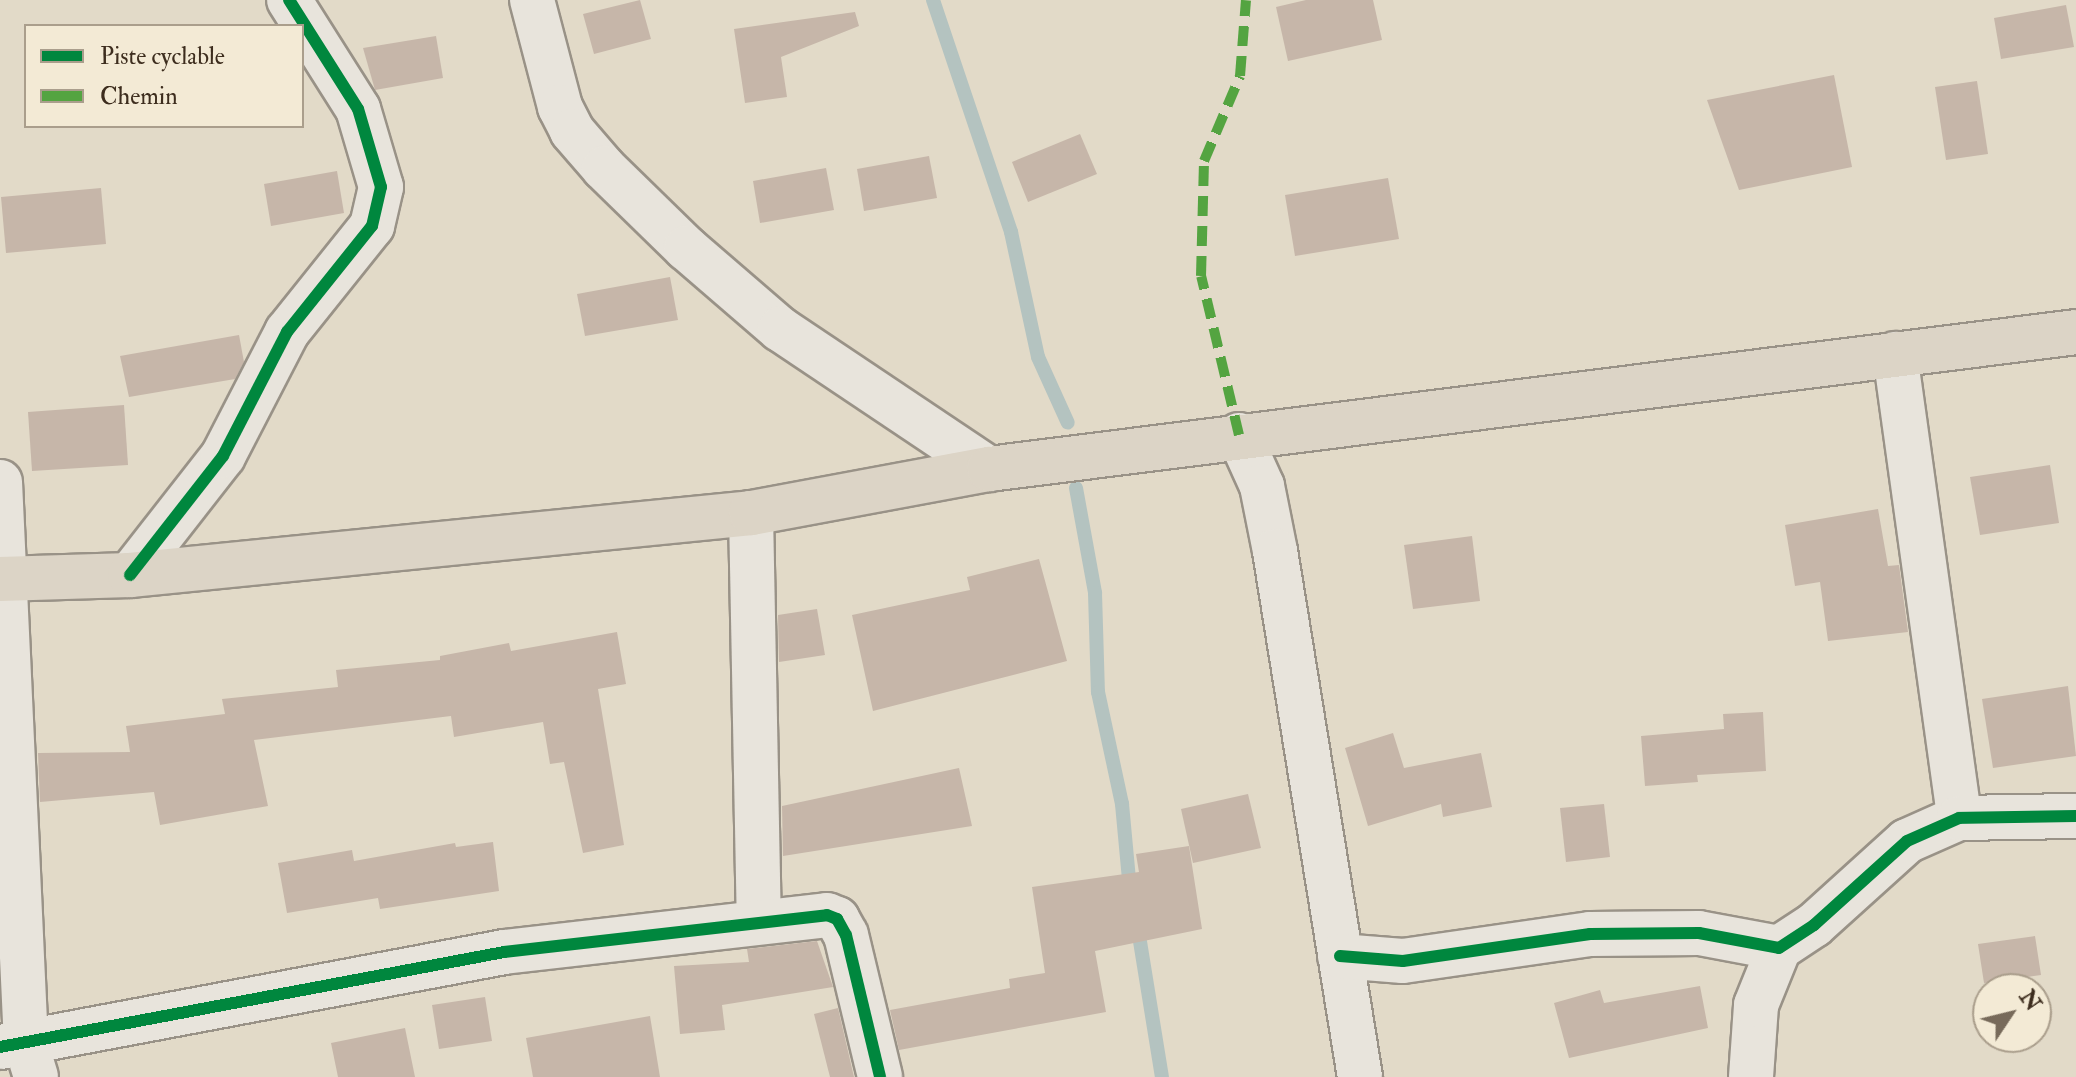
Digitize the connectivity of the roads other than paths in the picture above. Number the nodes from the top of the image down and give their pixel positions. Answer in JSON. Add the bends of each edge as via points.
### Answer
{"nodes":[{"id":1,"x":289,"y":0,"type":"edge"},
{"id":2,"x":532,"y":0,"type":"edge"},
{"id":3,"x":2076,"y":332,"type":"edge"},
{"id":4,"x":1895,"y":354,"type":"junction"},
{"id":5,"x":1239,"y":435,"type":"junction"},
{"id":6,"x":989,"y":469,"type":"junction"},
{"id":7,"x":0,"y":482,"type":"edge"},
{"id":8,"x":751,"y":513,"type":"junction"},
{"id":9,"x":130,"y":575,"type":"junction"},
{"id":10,"x":2,"y":579,"type":"edge"},
{"id":11,"x":2076,"y":816,"type":"edge"},
{"id":12,"x":1959,"y":818,"type":"junction"},
{"id":13,"x":759,"y":921,"type":"junction"},
{"id":14,"x":1779,"y":948,"type":"junction"},
{"id":15,"x":1340,"y":956,"type":"junction"},
{"id":16,"x":21,"y":1056,"type":"edge"},
{"id":17,"x":880,"y":1077,"type":"edge"},
{"id":18,"x":1360,"y":1077,"type":"edge"},
{"id":19,"x":1751,"y":1077,"type":"edge"}],
"edges":[{"from":1,"to":9,"type":"street","via":[[358,109],[381,187],[372,226],[287,332],[223,456]]},
{"from":2,"to":6,"type":"street","via":[[560,107],[572,131],[604,168],[780,329]]},
{"from":3,"to":4,"type":"highway"},
{"from":4,"to":5,"type":"highway"},
{"from":4,"to":12,"type":"street"},
{"from":5,"to":6,"type":"highway"},
{"from":5,"to":15,"type":"street","via":[[1262,486]]},
{"from":6,"to":8,"type":"highway"},
{"from":7,"to":10,"type":"street"},
{"from":8,"to":9,"type":"highway"},
{"from":8,"to":13,"type":"street"},
{"from":9,"to":10,"type":"highway"},
{"from":10,"to":16,"type":"street"},
{"from":11,"to":12,"type":"street"},
{"from":12,"to":14,"type":"street","via":[[1907,841],[1814,925]]},
{"from":13,"to":16,"type":"street","via":[[504,952]]},
{"from":13,"to":17,"type":"street","via":[[827,915],[837,919]]},
{"from":14,"to":15,"type":"street","via":[[1699,933],[1590,934],[1403,961]]},
{"from":14,"to":19,"type":"street","via":[[1756,1005]]},
{"from":15,"to":18,"type":"street"}]}
